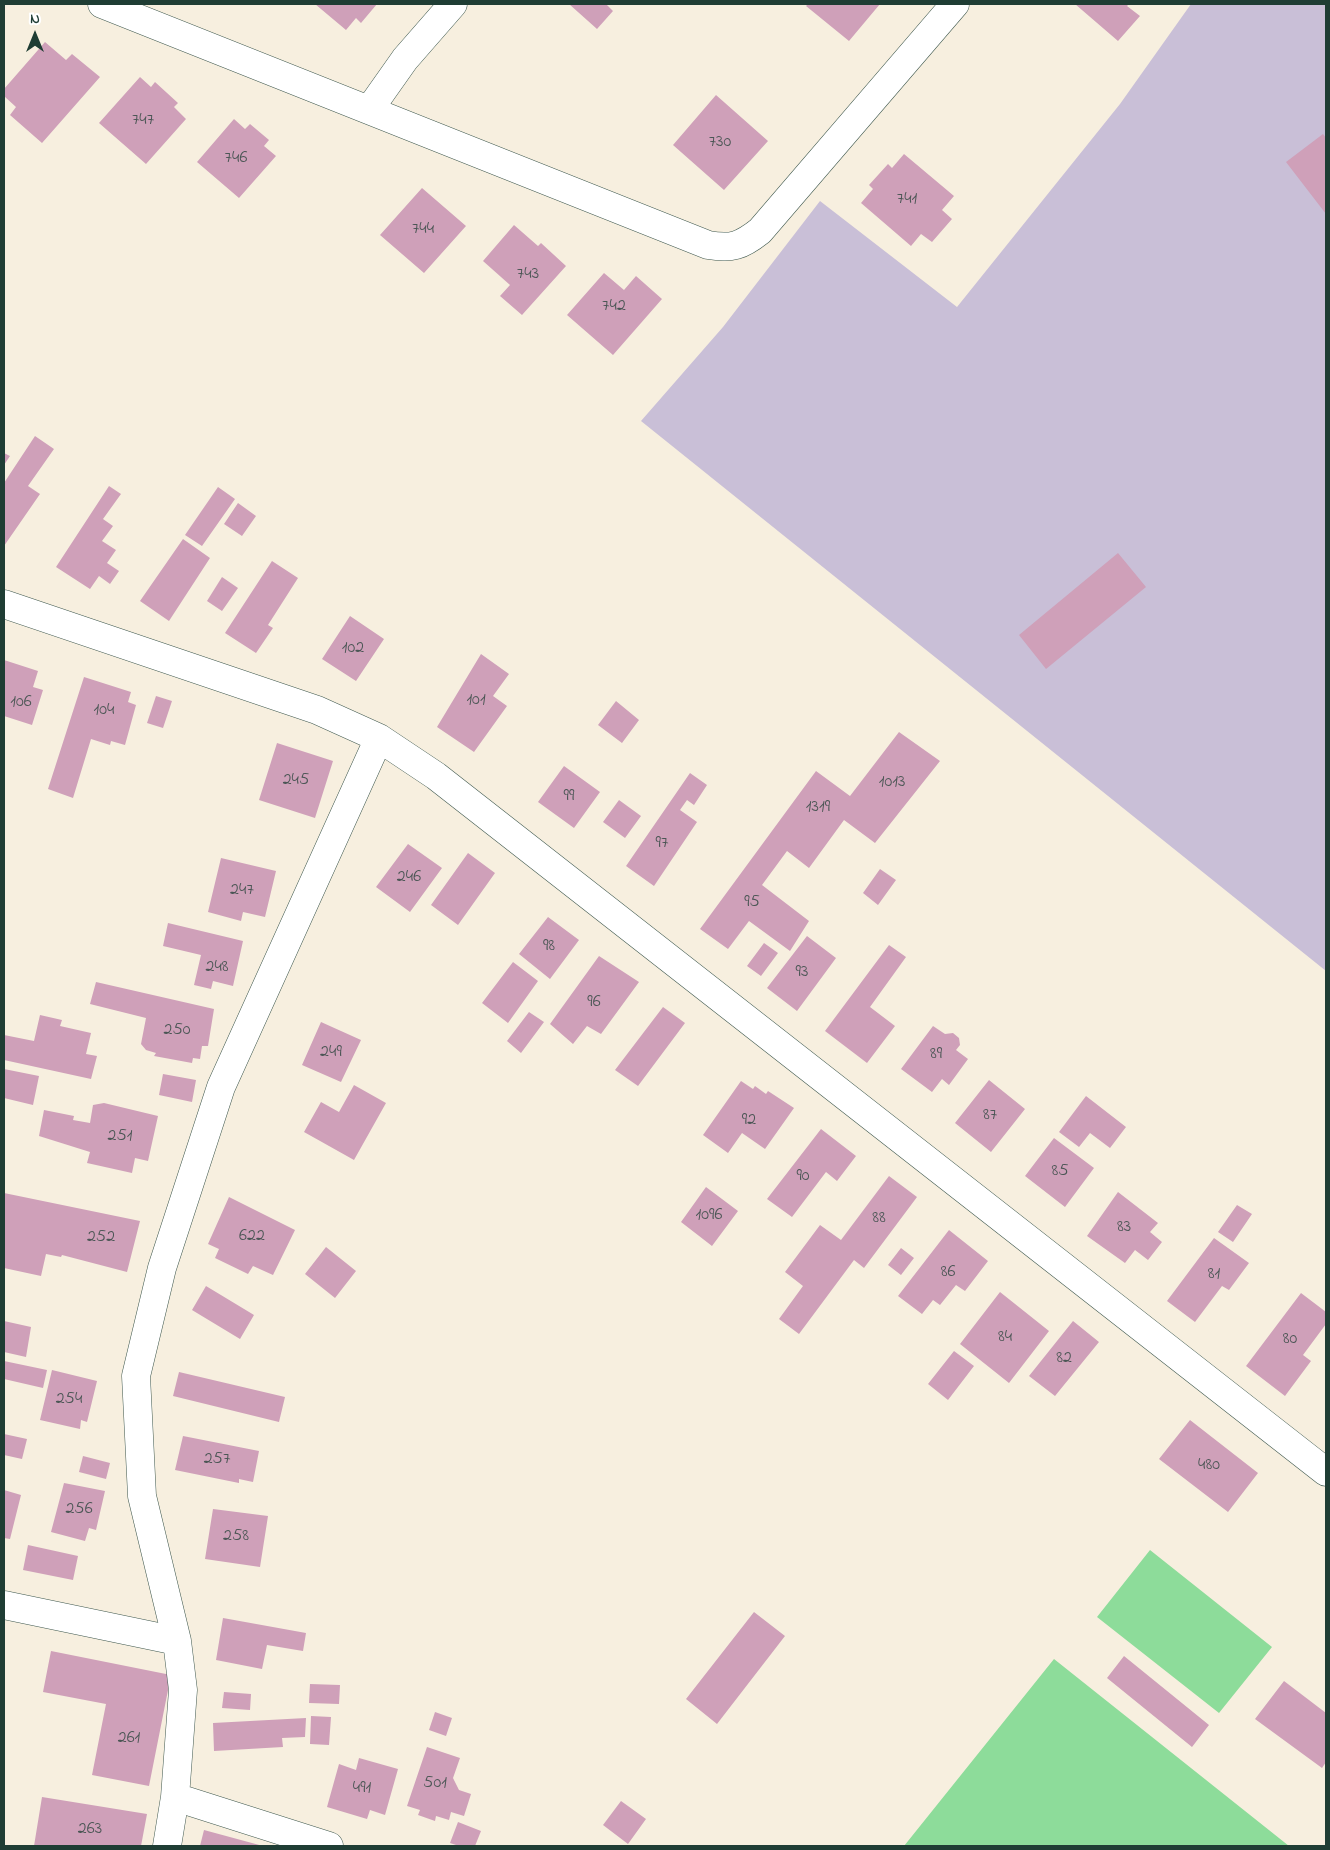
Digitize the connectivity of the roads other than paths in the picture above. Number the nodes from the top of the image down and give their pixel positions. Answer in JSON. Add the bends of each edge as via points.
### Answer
{"nodes":[{"id":1,"x":102,"y":4,"type":"edge"},
{"id":2,"x":453,"y":4,"type":"edge"},
{"id":3,"x":955,"y":4,"type":"edge"},
{"id":4,"x":368,"y":110,"type":"junction"},
{"id":5,"x":4,"y":604,"type":"edge"},
{"id":6,"x":379,"y":738,"type":"junction"},
{"id":7,"x":1326,"y":1472,"type":"edge"},
{"id":8,"x":4,"y":1605,"type":"edge"},
{"id":9,"x":177,"y":1641,"type":"junction"},
{"id":10,"x":175,"y":1797,"type":"junction"},
{"id":11,"x":167,"y":1846,"type":"edge"},
{"id":12,"x":329,"y":1846,"type":"edge"}],
"edges":[{"from":1,"to":4,"type":"street"},
{"from":2,"to":4,"type":"street","via":[[405,59]]},
{"from":3,"to":4,"type":"street","via":[[760,232],[746,243],[728,248],[708,245]]},
{"from":5,"to":6,"type":"street","via":[[317,710]]},
{"from":6,"to":7,"type":"street","via":[[436,776]]},
{"from":6,"to":9,"type":"street","via":[[221,1087],[162,1268],[136,1376],[142,1496]]},
{"from":8,"to":9,"type":"street"},
{"from":9,"to":10,"type":"street","via":[[183,1690]]},
{"from":10,"to":11,"type":"street"},
{"from":10,"to":12,"type":"street"}]}
